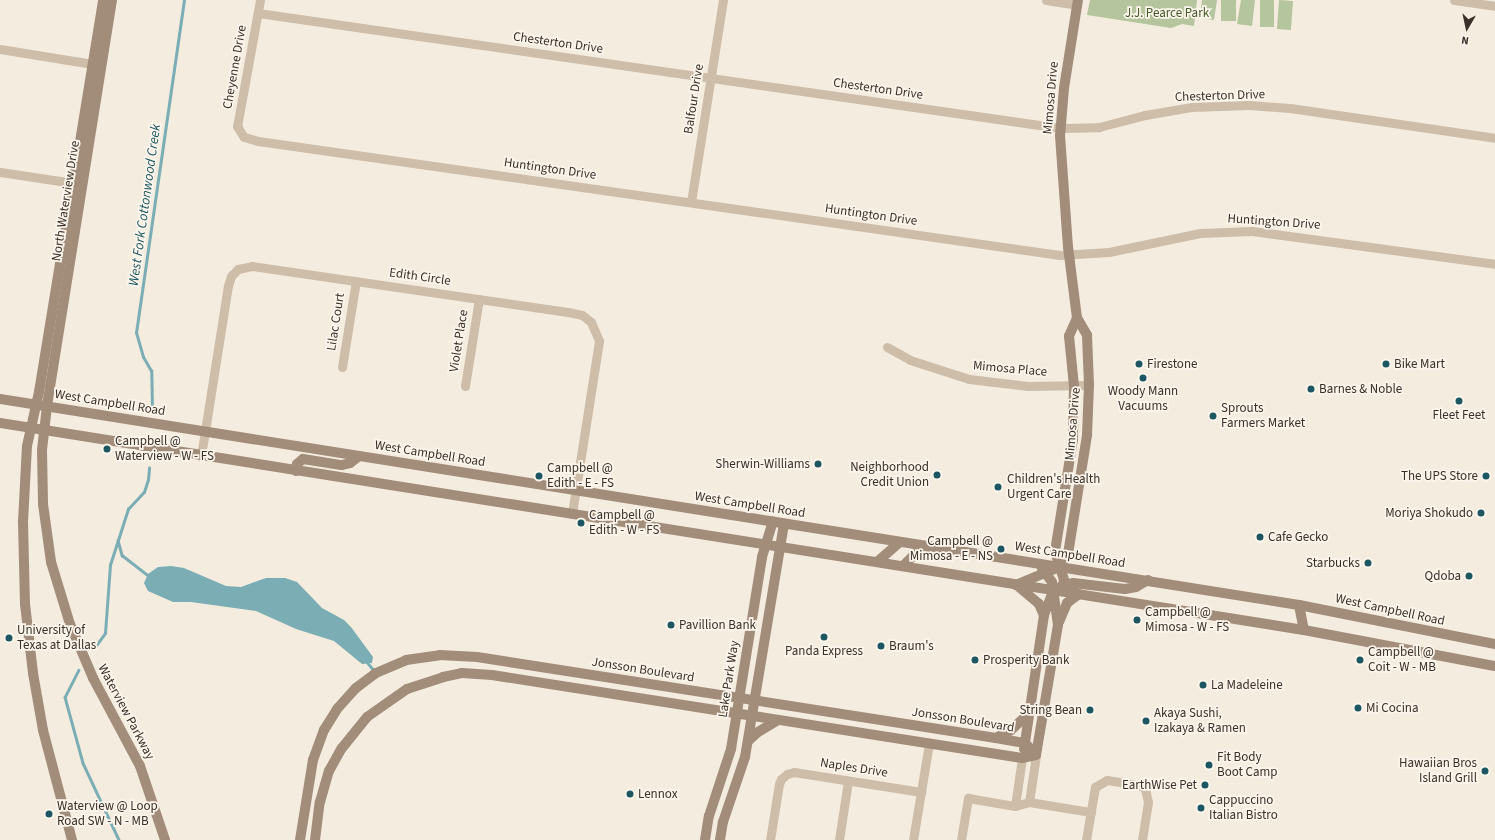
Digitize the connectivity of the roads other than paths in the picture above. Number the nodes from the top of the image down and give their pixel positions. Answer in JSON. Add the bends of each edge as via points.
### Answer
{"nodes":[{"id":1,"x":103,"y":0,"type":"edge"},
{"id":2,"x":112,"y":0,"type":"edge"},
{"id":3,"x":260,"y":0,"type":"edge"},
{"id":4,"x":723,"y":0,"type":"edge"},
{"id":5,"x":1046,"y":0,"type":"edge"},
{"id":6,"x":1454,"y":0,"type":"edge"},
{"id":7,"x":1077,"y":2,"type":"edge"},
{"id":8,"x":1495,"y":6,"type":"edge"},
{"id":9,"x":258,"y":14,"type":"junction"},
{"id":10,"x":0,"y":49,"type":"edge"},
{"id":11,"x":97,"y":64,"type":"junction"},
{"id":12,"x":710,"y":78,"type":"junction"},
{"id":13,"x":1060,"y":128,"type":"junction"},
{"id":14,"x":244,"y":137,"type":"joint"},
{"id":15,"x":1495,"y":138,"type":"edge"},
{"id":16,"x":0,"y":172,"type":"edge"},
{"id":17,"x":78,"y":183,"type":"junction"},
{"id":18,"x":690,"y":202,"type":"junction"},
{"id":19,"x":1069,"y":255,"type":"junction"},
{"id":20,"x":1495,"y":264,"type":"edge"},
{"id":21,"x":356,"y":281,"type":"junction"},
{"id":22,"x":479,"y":299,"type":"junction"},
{"id":23,"x":1077,"y":318,"type":"junction"},
{"id":24,"x":887,"y":347,"type":"dead end"},
{"id":25,"x":342,"y":367,"type":"dead end"},
{"id":26,"x":1089,"y":385,"type":"junction"},
{"id":27,"x":465,"y":386,"type":"dead end"},
{"id":28,"x":1074,"y":386,"type":"junction"},
{"id":29,"x":0,"y":399,"type":"edge"},
{"id":30,"x":42,"y":405,"type":"junction"},
{"id":31,"x":0,"y":423,"type":"edge"},
{"id":32,"x":31,"y":428,"type":"junction"},
{"id":33,"x":44,"y":430,"type":"junction"},
{"id":34,"x":205,"y":431,"type":"junction"},
{"id":35,"x":201,"y":456,"type":"junction"},
{"id":36,"x":359,"y":456,"type":"junction"},
{"id":37,"x":1083,"y":459,"type":"junction"},
{"id":38,"x":1069,"y":465,"type":"junction"},
{"id":39,"x":296,"y":471,"type":"junction"},
{"id":40,"x":576,"y":490,"type":"junction"},
{"id":41,"x":572,"y":514,"type":"junction"},
{"id":42,"x":773,"y":522,"type":"junction"},
{"id":43,"x":784,"y":524,"type":"junction"},
{"id":44,"x":900,"y":542,"type":"junction"},
{"id":45,"x":764,"y":545,"type":"junction"},
{"id":46,"x":930,"y":546,"type":"junction"},
{"id":47,"x":779,"y":547,"type":"junction"},
{"id":48,"x":877,"y":562,"type":"junction"},
{"id":49,"x":1037,"y":563,"type":"junction"},
{"id":50,"x":904,"y":566,"type":"junction"},
{"id":51,"x":1059,"y":567,"type":"junction"},
{"id":52,"x":1046,"y":572,"type":"junction"},
{"id":53,"x":1148,"y":580,"type":"junction"},
{"id":54,"x":1065,"y":583,"type":"junction"},
{"id":55,"x":1016,"y":585,"type":"junction"},
{"id":56,"x":1054,"y":591,"type":"junction"},
{"id":57,"x":1079,"y":594,"type":"junction"},
{"id":58,"x":1299,"y":605,"type":"junction"},
{"id":59,"x":1312,"y":607,"type":"junction"},
{"id":60,"x":1044,"y":616,"type":"junction"},
{"id":61,"x":1058,"y":625,"type":"junction"},
{"id":62,"x":1304,"y":630,"type":"junction"},
{"id":63,"x":1495,"y":644,"type":"edge"},
{"id":64,"x":477,"y":657,"type":"junction"},
{"id":65,"x":1495,"y":666,"type":"edge"},
{"id":66,"x":475,"y":673,"type":"junction"},
{"id":67,"x":1035,"y":676,"type":"junction"},
{"id":68,"x":1048,"y":682,"type":"junction"},
{"id":69,"x":739,"y":698,"type":"junction"},
{"id":70,"x":754,"y":700,"type":"junction"},
{"id":71,"x":1030,"y":712,"type":"junction"},
{"id":72,"x":737,"y":713,"type":"junction"},
{"id":73,"x":752,"y":716,"type":"junction"},
{"id":74,"x":778,"y":720,"type":"junction"},
{"id":75,"x":885,"y":721,"type":"junction"},
{"id":76,"x":882,"y":736,"type":"junction"},
{"id":77,"x":996,"y":738,"type":"junction"},
{"id":78,"x":748,"y":741,"type":"junction"},
{"id":79,"x":929,"y":743,"type":"junction"},
{"id":80,"x":1025,"y":743,"type":"junction"},
{"id":81,"x":1036,"y":755,"type":"junction"},
{"id":82,"x":1022,"y":758,"type":"junction"},
{"id":83,"x":848,"y":780,"type":"junction"},
{"id":84,"x":921,"y":792,"type":"junction"},
{"id":85,"x":1029,"y":802,"type":"junction"},
{"id":86,"x":1015,"y":806,"type":"junction"},
{"id":87,"x":1091,"y":812,"type":"junction"},
{"id":88,"x":72,"y":840,"type":"edge"},
{"id":89,"x":165,"y":840,"type":"edge"},
{"id":90,"x":300,"y":840,"type":"edge"},
{"id":91,"x":315,"y":840,"type":"edge"},
{"id":92,"x":705,"y":840,"type":"edge"},
{"id":93,"x":720,"y":840,"type":"edge"},
{"id":94,"x":770,"y":840,"type":"edge"},
{"id":95,"x":838,"y":840,"type":"edge"},
{"id":96,"x":914,"y":840,"type":"edge"},
{"id":97,"x":961,"y":840,"type":"edge"},
{"id":98,"x":1086,"y":840,"type":"edge"},
{"id":99,"x":1142,"y":840,"type":"edge"}],
"edges":[{"from":1,"to":11,"type":"main road","name":"North Waterview Drive"},
{"from":2,"to":11,"type":"main road","name":"North Waterview Drive"},
{"from":3,"to":9,"type":"street","name":"Cheyenne Drive"},
{"from":4,"to":12,"type":"street","name":"Balfour Drive"},
{"from":5,"to":7,"type":"street"},
{"from":6,"to":8,"type":"street"},
{"from":7,"to":13,"type":"main road","name":"Mimosa Drive"},
{"from":9,"to":12,"type":"street","name":"Chesterton Drive"},
{"from":9,"to":14,"type":"street","name":"Cheyenne Drive","via":[[237,126]]},
{"from":10,"to":11,"type":"street"},
{"from":11,"to":17,"type":"main road","name":"North Waterview Drive"},
{"from":12,"to":13,"type":"street","name":"Chesterton Drive"},
{"from":12,"to":18,"type":"street","name":"Balfour Drive"},
{"from":13,"to":15,"type":"street","name":"Chesterton Drive","via":[[1099,127],[1145,115],[1192,107],[1249,105],[1290,108]]},
{"from":13,"to":19,"type":"main road","name":"Mimosa Drive"},
{"from":14,"to":18,"type":"street","name":"Huntington Drive"},
{"from":16,"to":17,"type":"street"},
{"from":17,"to":30,"type":"main road","name":"North Waterview Drive"},
{"from":18,"to":19,"type":"street","name":"Huntington Drive"},
{"from":19,"to":20,"type":"street","name":"Huntington Drive","via":[[1109,252],[1200,233],[1252,231]]},
{"from":19,"to":23,"type":"main road","name":"Mimosa Drive"},
{"from":21,"to":22,"type":"street","name":"Edith Circle"},
{"from":21,"to":25,"type":"street","name":"Lilac Court"},
{"from":21,"to":34,"type":"street","name":"Edith Circle","via":[[252,266],[238,269],[231,276],[228,286]]},
{"from":22,"to":27,"type":"street","name":"Violet Place"},
{"from":22,"to":40,"type":"street","name":"Edith Circle","via":[[582,315],[597,332],[600,342]]},
{"from":23,"to":26,"type":"main road","name":"Mimosa Drive","via":[[1087,335]]},
{"from":23,"to":28,"type":"main road","name":"Mimosa Drive","via":[[1069,336]]},
{"from":24,"to":28,"type":"street","name":"Mimosa Place","via":[[910,360],[969,379],[1028,386]]},
{"from":26,"to":28,"type":"street","name":"Mimosa Place"},
{"from":26,"to":37,"type":"main road","name":"Mimosa Drive"},
{"from":28,"to":38,"type":"main road","name":"Mimosa Drive","via":[[1074,439]]},
{"from":29,"to":30,"type":"main road","name":"West Campbell Road"},
{"from":30,"to":32,"type":"main road"},
{"from":30,"to":33,"type":"main road","name":"Waterview Parkway"},
{"from":30,"to":34,"type":"main road","name":"West Campbell Road"},
{"from":31,"to":32,"type":"main road"},
{"from":32,"to":33,"type":"main road"},
{"from":32,"to":88,"type":"main road","via":[[27,446],[23,514],[25,604],[43,730]]},
{"from":33,"to":35,"type":"main road"},
{"from":33,"to":89,"type":"main road","name":"Waterview Parkway","via":[[43,504],[56,580],[84,660],[140,766]]},
{"from":34,"to":35,"type":"street","name":"Edith Circle"},
{"from":34,"to":36,"type":"main road","name":"West Campbell Road"},
{"from":35,"to":39,"type":"main road"},
{"from":36,"to":39,"type":"main road","via":[[342,465],[303,459],[297,464]]},
{"from":36,"to":40,"type":"main road","name":"West Campbell Road"},
{"from":37,"to":38,"type":"main road"},
{"from":37,"to":51,"type":"main road","name":"Mimosa Drive","via":[[1068,554]]},
{"from":38,"to":51,"type":"main road","name":"Mimosa Drive","via":[[1055,552]]},
{"from":39,"to":41,"type":"main road"},
{"from":40,"to":41,"type":"street","name":"Edith Circle"},
{"from":40,"to":42,"type":"main road","name":"West Campbell Road"},
{"from":41,"to":45,"type":"main road"},
{"from":42,"to":43,"type":"main road","name":"West Campbell Road"},
{"from":42,"to":45,"type":"main road","name":"Lake Park Way"},
{"from":43,"to":44,"type":"main road","name":"West Campbell Road"},
{"from":43,"to":47,"type":"main road"},
{"from":44,"to":46,"type":"main road","name":"West Campbell Road"},
{"from":44,"to":48,"type":"main road"},
{"from":45,"to":47,"type":"main road"},
{"from":45,"to":69,"type":"main road","name":"Lake Park Way"},
{"from":46,"to":49,"type":"main road","name":"West Campbell Road"},
{"from":46,"to":50,"type":"main road","via":[[911,558]]},
{"from":47,"to":48,"type":"main road"},
{"from":47,"to":70,"type":"main road"},
{"from":48,"to":50,"type":"main road"},
{"from":49,"to":51,"type":"main road","name":"West Campbell Road"},
{"from":49,"to":52,"type":"main road"},
{"from":50,"to":55,"type":"main road"},
{"from":51,"to":52,"type":"main road"},
{"from":51,"to":53,"type":"main road","name":"West Campbell Road"},
{"from":51,"to":54,"type":"main road"},
{"from":52,"to":55,"type":"main road"},
{"from":52,"to":56,"type":"main road"},
{"from":53,"to":54,"type":"main road","via":[[1136,587],[1125,589]]},
{"from":53,"to":58,"type":"main road","name":"West Campbell Road"},
{"from":54,"to":56,"type":"main road"},
{"from":54,"to":57,"type":"main road"},
{"from":55,"to":56,"type":"main road"},
{"from":55,"to":60,"type":"main road","via":[[1039,604]]},
{"from":56,"to":57,"type":"main road"},
{"from":56,"to":60,"type":"main road"},
{"from":56,"to":61,"type":"main road"},
{"from":57,"to":61,"type":"main road","via":[[1067,603]]},
{"from":57,"to":62,"type":"main road"},
{"from":58,"to":59,"type":"main road","name":"West Campbell Road"},
{"from":58,"to":62,"type":"main road"},
{"from":59,"to":62,"type":"main road"},
{"from":59,"to":63,"type":"main road","name":"West Campbell Road"},
{"from":60,"to":67,"type":"main road"},
{"from":61,"to":68,"type":"main road"},
{"from":62,"to":65,"type":"main road"},
{"from":64,"to":66,"type":"main road"},
{"from":64,"to":69,"type":"main road","name":"Jonsson Boulevard"},
{"from":64,"to":90,"type":"main road","name":"Jonsson Boulevard","via":[[440,654],[406,660],[376,673],[356,688],[331,718],[318,745],[310,775]]},
{"from":66,"to":72,"type":"main road"},
{"from":66,"to":91,"type":"main road","via":[[443,677],[420,684],[385,703],[367,717],[342,748],[326,778]]},
{"from":67,"to":68,"type":"main road"},
{"from":67,"to":71,"type":"main road"},
{"from":68,"to":81,"type":"main road"},
{"from":69,"to":70,"type":"main road","name":"Jonsson Boulevard"},
{"from":69,"to":72,"type":"main road","name":"Lake Park Way"},
{"from":70,"to":73,"type":"main road"},
{"from":70,"to":75,"type":"main road","name":"Jonsson Boulevard"},
{"from":71,"to":77,"type":"main road","via":[[1011,730]]},
{"from":71,"to":80,"type":"main road"},
{"from":72,"to":73,"type":"main road"},
{"from":72,"to":92,"type":"main road","name":"Lake Park Way","via":[[727,763],[716,793]]},
{"from":73,"to":74,"type":"main road"},
{"from":73,"to":78,"type":"main road"},
{"from":74,"to":76,"type":"main road"},
{"from":74,"to":78,"type":"main road"},
{"from":75,"to":76,"type":"main road"},
{"from":75,"to":77,"type":"main road","name":"Jonsson Boulevard"},
{"from":76,"to":79,"type":"main road"},
{"from":77,"to":80,"type":"main road","name":"Jonsson Boulevard"},
{"from":78,"to":93,"type":"main road"},
{"from":79,"to":82,"type":"main road"},
{"from":79,"to":84,"type":"street"},
{"from":80,"to":81,"type":"main road","name":"Jonsson Boulevard"},
{"from":80,"to":82,"type":"main road"},
{"from":81,"to":82,"type":"main road"},
{"from":81,"to":85,"type":"street"},
{"from":82,"to":86,"type":"street"},
{"from":83,"to":84,"type":"street","name":"Naples Drive"},
{"from":83,"to":94,"type":"street","name":"Naples Drive","via":[[794,772],[783,776],[779,784]]},
{"from":83,"to":95,"type":"street"},
{"from":84,"to":96,"type":"street"},
{"from":85,"to":86,"type":"street"},
{"from":85,"to":87,"type":"street"},
{"from":86,"to":97,"type":"street","via":[[968,798]]},
{"from":87,"to":98,"type":"street"},
{"from":87,"to":99,"type":"street","via":[[1095,787],[1100,782],[1107,780],[1140,785],[1148,795]]}]}
